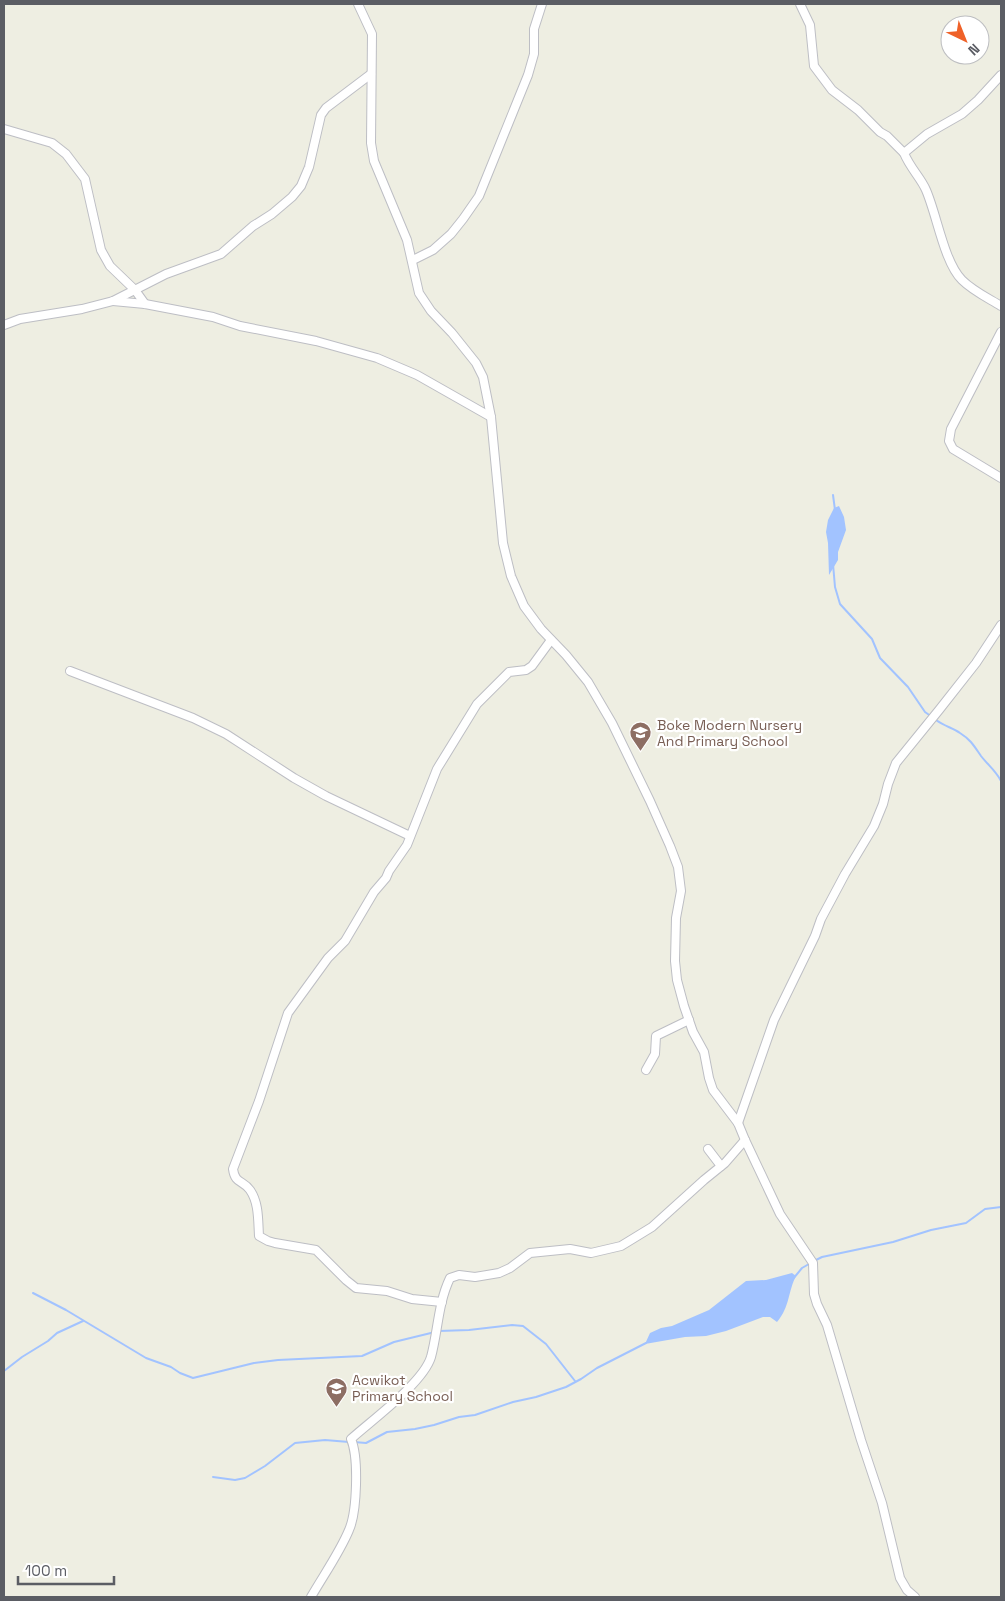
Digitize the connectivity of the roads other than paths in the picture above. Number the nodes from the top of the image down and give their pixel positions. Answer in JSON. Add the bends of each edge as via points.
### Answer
{"nodes":[{"id":1,"x":358,"y":4,"type":"edge"},
{"id":2,"x":542,"y":4,"type":"edge"},
{"id":3,"x":800,"y":4,"type":"edge"},
{"id":4,"x":371,"y":74,"type":"junction"},
{"id":5,"x":1001,"y":75,"type":"edge"},
{"id":6,"x":4,"y":129,"type":"edge"},
{"id":7,"x":904,"y":153,"type":"junction"},
{"id":8,"x":413,"y":260,"type":"junction"},
{"id":9,"x":135,"y":290,"type":"junction"},
{"id":10,"x":113,"y":301,"type":"junction"},
{"id":11,"x":145,"y":304,"type":"junction"},
{"id":12,"x":1001,"y":306,"type":"edge"},
{"id":13,"x":4,"y":325,"type":"edge"},
{"id":14,"x":1001,"y":332,"type":"edge"},
{"id":15,"x":491,"y":417,"type":"junction"},
{"id":16,"x":1001,"y":478,"type":"edge"},
{"id":17,"x":1001,"y":625,"type":"edge"},
{"id":18,"x":551,"y":640,"type":"junction"},
{"id":19,"x":70,"y":670,"type":"dead end"},
{"id":20,"x":410,"y":836,"type":"junction"},
{"id":21,"x":689,"y":1020,"type":"junction"},
{"id":22,"x":646,"y":1070,"type":"dead end"},
{"id":23,"x":738,"y":1123,"type":"junction"},
{"id":24,"x":745,"y":1140,"type":"junction"},
{"id":25,"x":708,"y":1149,"type":"dead end"},
{"id":26,"x":721,"y":1166,"type":"junction"},
{"id":27,"x":442,"y":1302,"type":"junction"},
{"id":28,"x":311,"y":1597,"type":"edge"},
{"id":29,"x":915,"y":1597,"type":"edge"}],
"edges":[{"from":1,"to":4,"type":"street","via":[[372,34]]},
{"from":2,"to":8,"type":"street","via":[[534,29],[534,54],[528,75],[479,196],[451,234],[433,250]]},
{"from":3,"to":7,"type":"street","via":[[810,25],[814,66],[832,90]]},
{"from":4,"to":8,"type":"street","via":[[374,161]]},
{"from":4,"to":9,"type":"street","via":[[321,114],[309,167],[292,197],[221,254],[166,274]]},
{"from":5,"to":7,"type":"street","via":[[962,114],[927,134]]},
{"from":6,"to":9,"type":"street","via":[[52,143],[66,154],[85,179],[101,250],[116,274]]},
{"from":7,"to":12,"type":"street","via":[[926,189],[947,254],[958,275]]},
{"from":8,"to":15,"type":"street","via":[[419,293],[476,363],[483,378]]},
{"from":9,"to":10,"type":"street"},
{"from":9,"to":11,"type":"street"},
{"from":10,"to":11,"type":"street"},
{"from":10,"to":13,"type":"street"},
{"from":11,"to":15,"type":"street","via":[[213,317],[377,358],[417,375]]},
{"from":14,"to":16,"type":"street","via":[[951,429],[949,441],[953,449]]},
{"from":15,"to":18,"type":"street","via":[[502,543],[508,566],[524,606]]},
{"from":17,"to":23,"type":"street","via":[[956,689],[896,764],[874,826],[844,874],[774,1020]]},
{"from":18,"to":20,"type":"street","via":[[532,666],[509,672],[477,704],[438,768]]},
{"from":18,"to":21,"type":"street","via":[[588,682],[612,723],[678,867],[681,891],[676,918],[675,961]]},
{"from":19,"to":20,"type":"street","via":[[226,734],[326,796]]},
{"from":20,"to":27,"type":"street","via":[[345,940],[288,1012],[233,1169],[237,1181],[246,1186],[257,1205],[260,1236],[264,1239],[316,1250],[356,1288]]},
{"from":21,"to":22,"type":"street","via":[[656,1036],[655,1054]]},
{"from":21,"to":23,"type":"street","via":[[704,1052],[713,1090]]},
{"from":23,"to":24,"type":"street"},
{"from":24,"to":26,"type":"street"},
{"from":24,"to":29,"type":"street","via":[[780,1214],[813,1264],[814,1294],[827,1325],[882,1503],[900,1578],[906,1590]]},
{"from":25,"to":26,"type":"street"},
{"from":26,"to":27,"type":"street","via":[[652,1227],[621,1246],[591,1253],[570,1249],[530,1253],[499,1274],[454,1276],[450,1278]]},
{"from":27,"to":28,"type":"street","via":[[426,1368],[352,1439],[358,1474],[350,1529]]}]}
